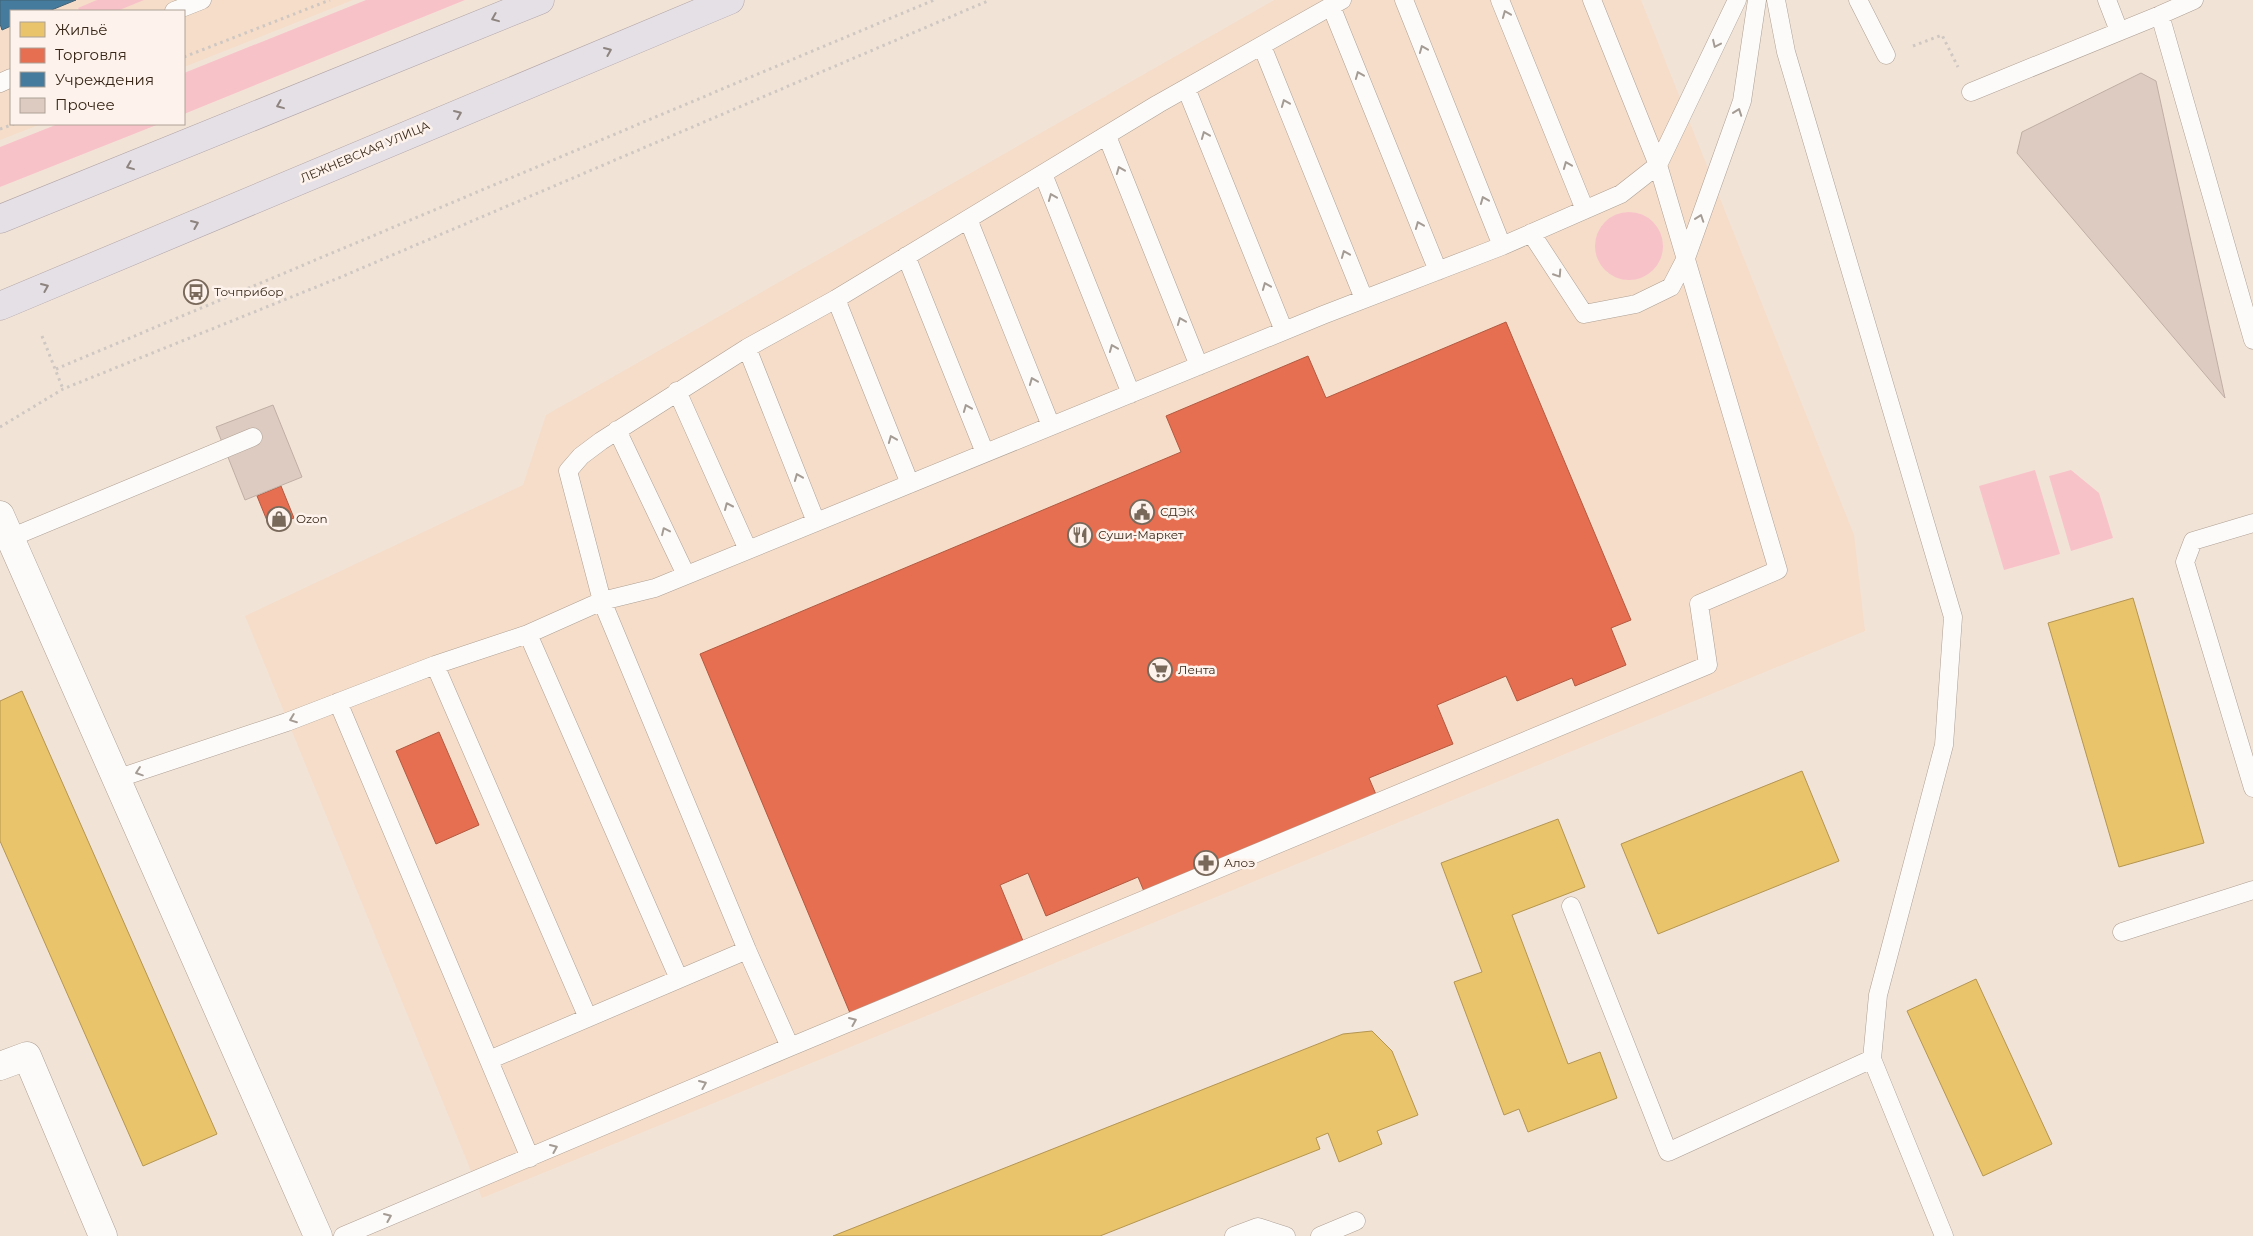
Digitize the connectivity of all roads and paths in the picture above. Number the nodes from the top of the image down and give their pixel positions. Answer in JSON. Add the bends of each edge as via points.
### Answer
{"nodes":[{"id":1,"x":202,"y":0,"type":"edge"},
{"id":2,"x":330,"y":0,"type":"edge"},
{"id":3,"x":540,"y":0,"type":"edge"},
{"id":4,"x":730,"y":0,"type":"edge"},
{"id":5,"x":934,"y":0,"type":"edge"},
{"id":6,"x":990,"y":0,"type":"edge"},
{"id":7,"x":1404,"y":0,"type":"edge"},
{"id":8,"x":1500,"y":0,"type":"edge"},
{"id":9,"x":1592,"y":0,"type":"edge"},
{"id":10,"x":1737,"y":0,"type":"edge"},
{"id":11,"x":1756,"y":0,"type":"edge"},
{"id":12,"x":1776,"y":0,"type":"edge"},
{"id":13,"x":1858,"y":0,"type":"edge"},
{"id":14,"x":2107,"y":0,"type":"edge"},
{"id":15,"x":2194,"y":0,"type":"edge"},
{"id":16,"x":1337,"y":3,"type":"edge"},
{"id":17,"x":177,"y":10,"type":"edge"},
{"id":18,"x":2160,"y":14,"type":"junction"},
{"id":19,"x":2119,"y":31,"type":"junction"},
{"id":20,"x":1262,"y":46,"type":"junction"},
{"id":21,"x":1886,"y":55,"type":"joint"},
{"id":22,"x":185,"y":57,"type":"edge"},
{"id":23,"x":1186,"y":88,"type":"junction"},
{"id":24,"x":1971,"y":92,"type":"joint"},
{"id":25,"x":1107,"y":136,"type":"junction"},
{"id":26,"x":1658,"y":165,"type":"junction"},
{"id":27,"x":1043,"y":174,"type":"junction"},
{"id":28,"x":1585,"y":210,"type":"junction"},
{"id":29,"x":0,"y":219,"type":"edge"},
{"id":30,"x":968,"y":219,"type":"junction"},
{"id":31,"x":1531,"y":233,"type":"junction"},
{"id":32,"x":1502,"y":246,"type":"junction"},
{"id":33,"x":906,"y":256,"type":"junction"},
{"id":34,"x":1686,"y":258,"type":"junction"},
{"id":35,"x":1438,"y":271,"type":"junction"},
{"id":36,"x":836,"y":299,"type":"junction"},
{"id":37,"x":1364,"y":300,"type":"junction"},
{"id":38,"x":0,"y":306,"type":"edge"},
{"id":39,"x":1284,"y":331,"type":"junction"},
{"id":40,"x":42,"y":336,"type":"dead end"},
{"id":41,"x":2253,"y":340,"type":"edge"},
{"id":42,"x":747,"y":348,"type":"junction"},
{"id":43,"x":1199,"y":366,"type":"junction"},
{"id":44,"x":56,"y":370,"type":"junction"},
{"id":45,"x":63,"y":389,"type":"junction"},
{"id":46,"x":677,"y":391,"type":"junction"},
{"id":47,"x":1131,"y":394,"type":"junction"},
{"id":48,"x":1051,"y":426,"type":"junction"},
{"id":49,"x":0,"y":427,"type":"edge"},
{"id":50,"x":617,"y":430,"type":"junction"},
{"id":51,"x":253,"y":437,"type":"dead end"},
{"id":52,"x":985,"y":453,"type":"junction"},
{"id":53,"x":910,"y":484,"type":"junction"},
{"id":54,"x":816,"y":522,"type":"junction"},
{"id":55,"x":2253,"y":523,"type":"edge"},
{"id":56,"x":5,"y":526,"type":"edge"},
{"id":57,"x":748,"y":550,"type":"junction"},
{"id":58,"x":686,"y":575,"type":"junction"},
{"id":59,"x":602,"y":601,"type":"junction"},
{"id":60,"x":528,"y":634,"type":"junction"},
{"id":61,"x":435,"y":665,"type":"junction"},
{"id":62,"x":338,"y":702,"type":"junction"},
{"id":63,"x":116,"y":779,"type":"junction"},
{"id":64,"x":2253,"y":788,"type":"edge"},
{"id":65,"x":2253,"y":890,"type":"edge"},
{"id":66,"x":1571,"y":906,"type":"dead end"},
{"id":67,"x":2122,"y":932,"type":"dead end"},
{"id":68,"x":747,"y":950,"type":"junction"},
{"id":69,"x":679,"y":979,"type":"junction"},
{"id":70,"x":588,"y":1018,"type":"junction"},
{"id":71,"x":790,"y":1047,"type":"junction"},
{"id":72,"x":1872,"y":1059,"type":"junction"},
{"id":73,"x":489,"y":1060,"type":"junction"},
{"id":74,"x":0,"y":1066,"type":"edge"},
{"id":75,"x":530,"y":1158,"type":"junction"},
{"id":76,"x":1356,"y":1221,"type":"dead end"},
{"id":77,"x":103,"y":1236,"type":"edge"},
{"id":78,"x":318,"y":1236,"type":"edge"},
{"id":79,"x":342,"y":1236,"type":"edge"},
{"id":80,"x":1234,"y":1236,"type":"edge"},
{"id":81,"x":1286,"y":1236,"type":"edge"},
{"id":82,"x":1320,"y":1236,"type":"edge"},
{"id":83,"x":1944,"y":1236,"type":"edge"}],
"edges":[{"from":1,"to":17,"type":"lane"},
{"from":2,"to":22,"type":"path"},
{"from":3,"to":29,"type":"highway","one_way":true},
{"from":38,"to":4,"type":"highway","name":"ЛЕЖНЕВСКАЯ УЛИЦА","one_way":true},
{"from":5,"to":44,"type":"path"},
{"from":6,"to":45,"type":"path","via":[[341,277]]},
{"from":32,"to":7,"type":"lane","one_way":true},
{"from":28,"to":8,"type":"lane","one_way":true},
{"from":9,"to":26,"type":"lane"},
{"from":10,"to":26,"type":"lane","one_way":true},
{"from":34,"to":11,"type":"lane","one_way":true,"via":[[1742,100]]},
{"from":12,"to":72,"type":"lane","via":[[1786,52],[1952,617],[1944,744],[1878,995]]},
{"from":13,"to":21,"type":"lane"},
{"from":14,"to":19,"type":"lane"},
{"from":15,"to":18,"type":"lane"},
{"from":16,"to":20,"type":"lane"},
{"from":35,"to":16,"type":"lane","one_way":true},
{"from":18,"to":19,"type":"lane"},
{"from":18,"to":41,"type":"lane"},
{"from":19,"to":24,"type":"lane"},
{"from":20,"to":23,"type":"lane"},
{"from":37,"to":20,"type":"lane","one_way":true},
{"from":21,"to":24,"type":"path","via":[[1942,35]]},
{"from":23,"to":25,"type":"lane"},
{"from":39,"to":23,"type":"lane","one_way":true},
{"from":25,"to":27,"type":"lane"},
{"from":43,"to":25,"type":"lane","one_way":true},
{"from":26,"to":28,"type":"lane","via":[[1621,194]]},
{"from":26,"to":34,"type":"lane"},
{"from":27,"to":30,"type":"lane"},
{"from":47,"to":27,"type":"lane","one_way":true},
{"from":28,"to":31,"type":"lane"},
{"from":30,"to":33,"type":"lane"},
{"from":48,"to":30,"type":"lane","one_way":true},
{"from":31,"to":32,"type":"lane"},
{"from":31,"to":34,"type":"lane","one_way":true,"via":[[1584,314],[1636,304],[1671,287]]},
{"from":32,"to":35,"type":"lane"},
{"from":33,"to":36,"type":"lane"},
{"from":52,"to":33,"type":"lane","one_way":true},
{"from":71,"to":34,"type":"lane","one_way":true,"via":[[1708,665],[1699,604],[1778,570]]},
{"from":35,"to":37,"type":"lane"},
{"from":36,"to":42,"type":"lane"},
{"from":53,"to":36,"type":"lane","one_way":true},
{"from":37,"to":39,"type":"lane"},
{"from":39,"to":43,"type":"lane"},
{"from":40,"to":44,"type":"path"},
{"from":42,"to":46,"type":"lane"},
{"from":54,"to":42,"type":"lane","one_way":true},
{"from":43,"to":47,"type":"lane"},
{"from":44,"to":45,"type":"path"},
{"from":45,"to":49,"type":"path"},
{"from":46,"to":50,"type":"lane"},
{"from":57,"to":46,"type":"lane","one_way":true},
{"from":47,"to":48,"type":"lane"},
{"from":48,"to":52,"type":"lane"},
{"from":58,"to":50,"type":"lane","one_way":true},
{"from":50,"to":59,"type":"lane","via":[[581,456],[568,471]]},
{"from":51,"to":56,"type":"lane"},
{"from":52,"to":53,"type":"lane"},
{"from":53,"to":54,"type":"lane"},
{"from":54,"to":57,"type":"lane"},
{"from":55,"to":64,"type":"lane","via":[[2193,541],[2185,562]]},
{"from":56,"to":63,"type":"street"},
{"from":57,"to":58,"type":"lane"},
{"from":58,"to":59,"type":"lane","via":[[655,588]]},
{"from":59,"to":60,"type":"lane"},
{"from":59,"to":68,"type":"lane"},
{"from":60,"to":61,"type":"lane"},
{"from":60,"to":69,"type":"lane"},
{"from":61,"to":62,"type":"lane"},
{"from":61,"to":70,"type":"lane"},
{"from":62,"to":63,"type":"lane","one_way":true},
{"from":62,"to":73,"type":"lane"},
{"from":63,"to":78,"type":"street"},
{"from":65,"to":67,"type":"lane"},
{"from":66,"to":72,"type":"lane","via":[[1668,1152]]},
{"from":68,"to":69,"type":"lane"},
{"from":68,"to":71,"type":"lane"},
{"from":69,"to":70,"type":"lane"},
{"from":70,"to":73,"type":"lane"},
{"from":75,"to":71,"type":"lane","one_way":true},
{"from":72,"to":83,"type":"lane"},
{"from":73,"to":75,"type":"lane"},
{"from":74,"to":77,"type":"street","via":[[27,1056]]},
{"from":79,"to":75,"type":"lane","one_way":true},
{"from":76,"to":82,"type":"lane"},
{"from":80,"to":81,"type":"lane","via":[[1258,1227]]}]}
